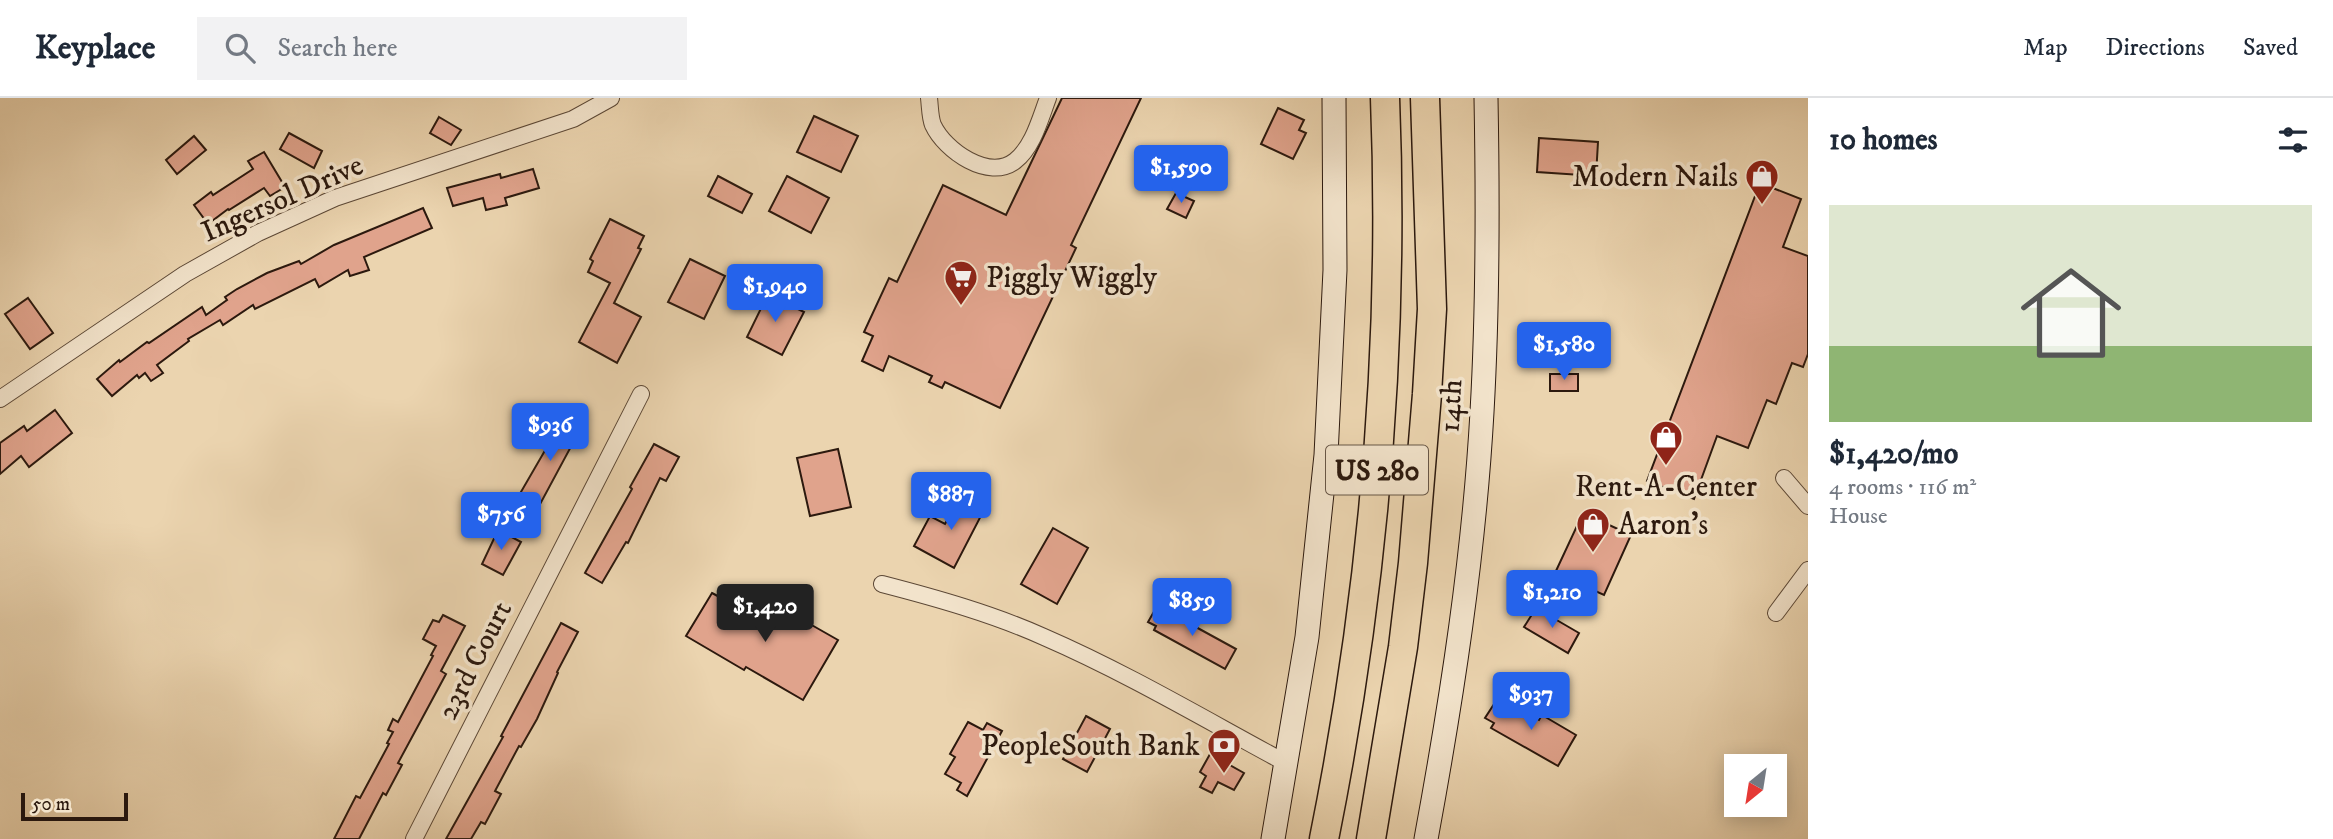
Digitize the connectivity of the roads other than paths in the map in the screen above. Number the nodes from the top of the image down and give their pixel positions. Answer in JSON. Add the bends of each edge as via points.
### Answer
{"nodes":[{"id":1,"x":611,"y":98,"type":"edge"},
{"id":2,"x":929,"y":98,"type":"edge"},
{"id":3,"x":1048,"y":98,"type":"edge"},
{"id":4,"x":1334,"y":98,"type":"edge"},
{"id":5,"x":1385,"y":98,"type":"edge"},
{"id":6,"x":1425,"y":98,"type":"edge"},
{"id":7,"x":1486,"y":98,"type":"edge"},
{"id":8,"x":641,"y":394,"type":"dead end"},
{"id":9,"x":0,"y":399,"type":"edge"},
{"id":10,"x":1784,"y":478,"type":"dead end"},
{"id":11,"x":1808,"y":506,"type":"edge"},
{"id":12,"x":1808,"y":570,"type":"edge"},
{"id":13,"x":882,"y":584,"type":"dead end"},
{"id":14,"x":1776,"y":613,"type":"dead end"},
{"id":15,"x":1286,"y":763,"type":"junction"},
{"id":16,"x":414,"y":839,"type":"edge"},
{"id":17,"x":1273,"y":839,"type":"edge"},
{"id":18,"x":1324,"y":839,"type":"edge"},
{"id":19,"x":1371,"y":839,"type":"edge"},
{"id":20,"x":1426,"y":839,"type":"edge"}],
"edges":[{"from":1,"to":9,"type":"street","name":"Ingersol Drive","via":[[573,119],[335,198],[258,233],[185,274]]},
{"from":2,"to":3,"type":"street","via":[[933,125],[955,152],[985,167],[1001,168],[1026,148]]},
{"from":4,"to":15,"type":"street","via":[[1335,270],[1326,455],[1307,638]]},
{"from":5,"to":18,"type":"highway","number":"US 280","via":[[1387,253],[1379,455],[1357,657]]},
{"from":6,"to":19,"type":"highway","number":"US 280","via":[[1432,309],[1427,394],[1403,648]]},
{"from":7,"to":20,"type":"street","name":"14th","via":[[1482,413],[1453,687]]},
{"from":8,"to":16,"type":"street","name":"23rd Court"},
{"from":10,"to":11,"type":"street"},
{"from":12,"to":14,"type":"street"},
{"from":13,"to":15,"type":"street","via":[[1042,636]]},
{"from":15,"to":17,"type":"street"}]}
